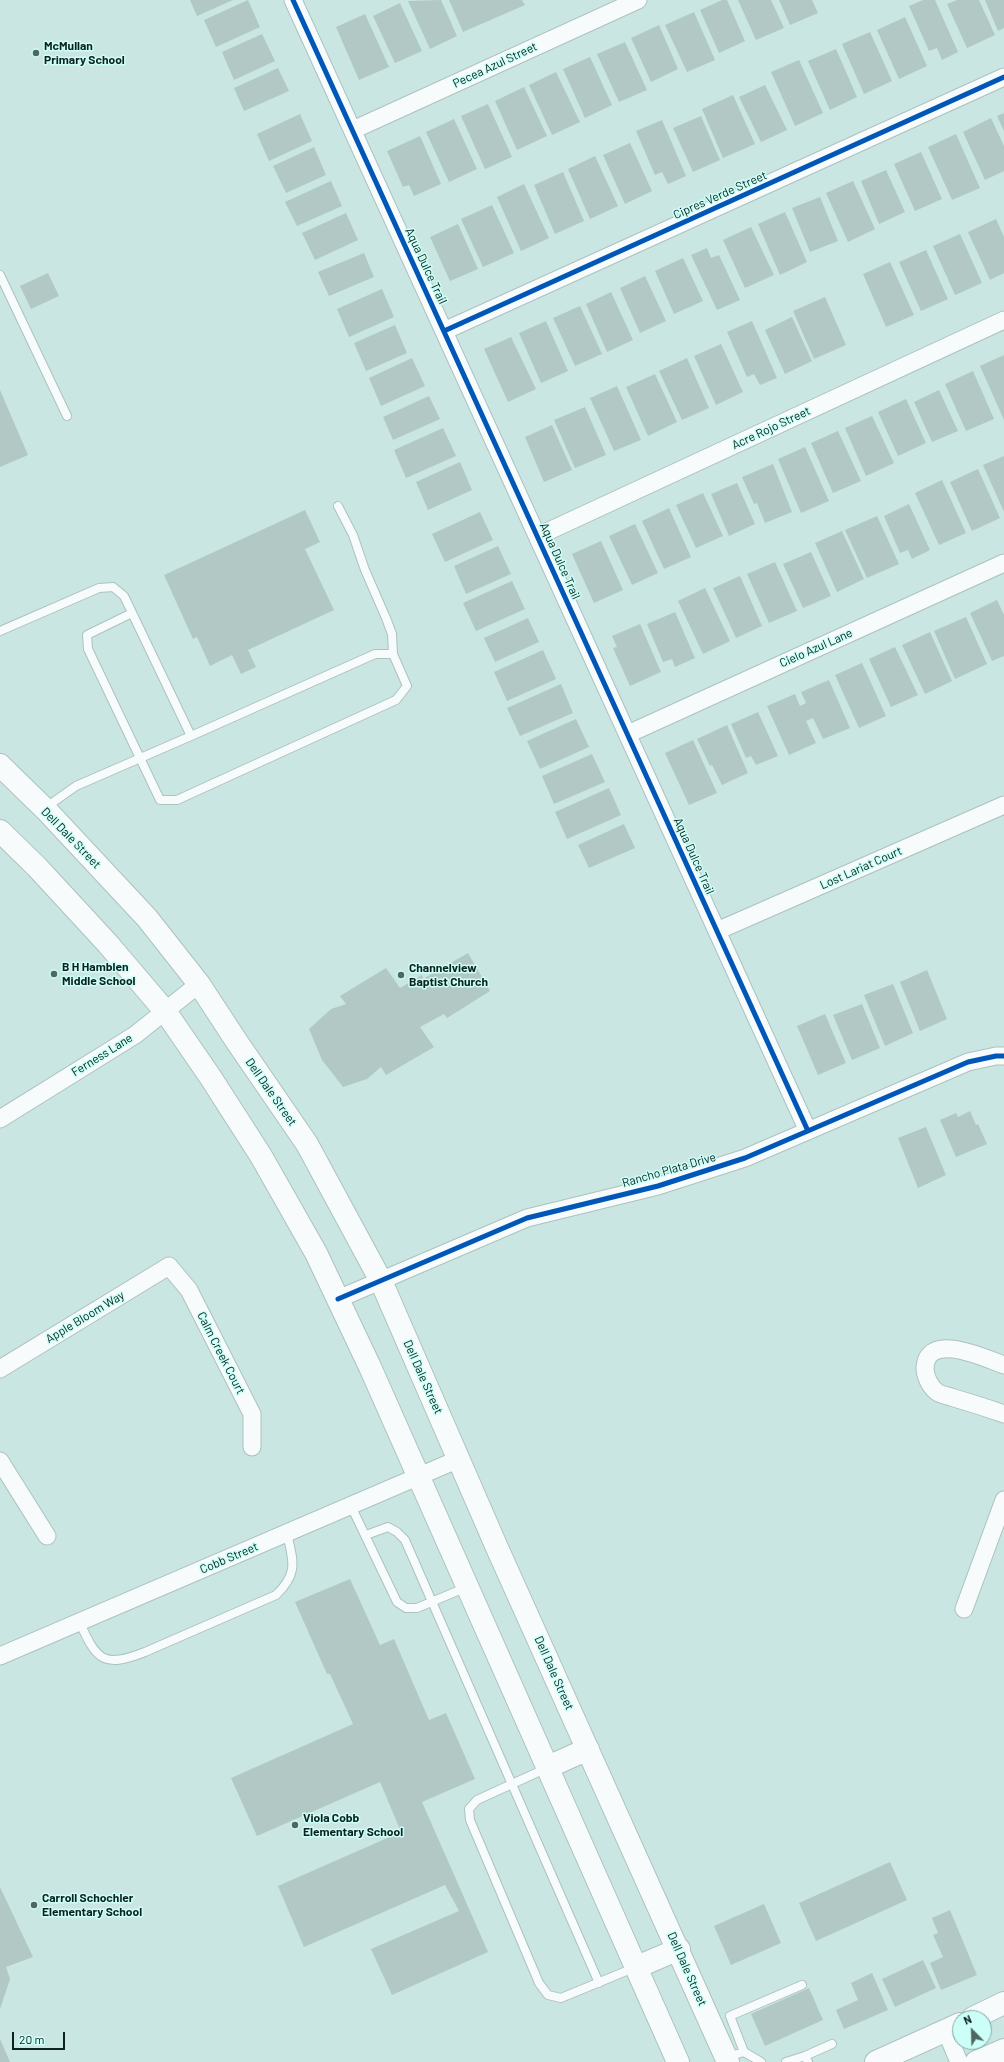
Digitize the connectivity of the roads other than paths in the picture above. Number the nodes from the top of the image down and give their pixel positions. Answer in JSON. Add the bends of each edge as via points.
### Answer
{"nodes":[{"id":1,"x":293,"y":0,"type":"edge"},
{"id":2,"x":638,"y":0,"type":"edge"},
{"id":3,"x":1004,"y":77,"type":"edge"},
{"id":4,"x":353,"y":130,"type":"junction"},
{"id":5,"x":0,"y":275,"type":"edge"},
{"id":6,"x":1004,"y":320,"type":"edge"},
{"id":7,"x":444,"y":331,"type":"junction"},
{"id":8,"x":67,"y":416,"type":"dead end"},
{"id":9,"x":338,"y":506,"type":"dead end"},
{"id":10,"x":538,"y":536,"type":"junction"},
{"id":11,"x":1004,"y":563,"type":"edge"},
{"id":12,"x":132,"y":612,"type":"junction"},
{"id":13,"x":0,"y":631,"type":"edge"},
{"id":14,"x":393,"y":654,"type":"junction"},
{"id":15,"x":628,"y":734,"type":"junction"},
{"id":16,"x":192,"y":736,"type":"junction"},
{"id":17,"x":141,"y":759,"type":"junction"},
{"id":18,"x":0,"y":765,"type":"edge"},
{"id":19,"x":1004,"y":805,"type":"edge"},
{"id":20,"x":44,"y":809,"type":"junction"},
{"id":21,"x":0,"y":831,"type":"edge"},
{"id":22,"x":717,"y":930,"type":"junction"},
{"id":23,"x":199,"y":984,"type":"junction"},
{"id":24,"x":165,"y":1011,"type":"junction"},
{"id":25,"x":1004,"y":1056,"type":"edge"},
{"id":26,"x":0,"y":1119,"type":"edge"},
{"id":27,"x":808,"y":1131,"type":"junction"},
{"id":28,"x":170,"y":1266,"type":"joint"},
{"id":29,"x":381,"y":1281,"type":"junction"},
{"id":30,"x":338,"y":1299,"type":"junction"},
{"id":31,"x":1004,"y":1365,"type":"edge"},
{"id":32,"x":0,"y":1369,"type":"edge"},
{"id":33,"x":1004,"y":1414,"type":"edge"},
{"id":34,"x":252,"y":1447,"type":"dead end"},
{"id":35,"x":459,"y":1459,"type":"junction"},
{"id":36,"x":0,"y":1461,"type":"edge"},
{"id":37,"x":418,"y":1476,"type":"junction"},
{"id":38,"x":1004,"y":1500,"type":"edge"},
{"id":39,"x":351,"y":1506,"type":"junction"},
{"id":40,"x":288,"y":1533,"type":"junction"},
{"id":41,"x":366,"y":1535,"type":"junction"},
{"id":42,"x":47,"y":1536,"type":"dead end"},
{"id":43,"x":468,"y":1587,"type":"junction"},
{"id":44,"x":431,"y":1603,"type":"junction"},
{"id":45,"x":964,"y":1609,"type":"dead end"},
{"id":46,"x":80,"y":1623,"type":"junction"},
{"id":47,"x":0,"y":1656,"type":"edge"},
{"id":48,"x":588,"y":1749,"type":"junction"},
{"id":49,"x":548,"y":1767,"type":"junction"},
{"id":50,"x":512,"y":1784,"type":"junction"},
{"id":51,"x":679,"y":1949,"type":"junction"},
{"id":52,"x":637,"y":1967,"type":"junction"},
{"id":53,"x":599,"y":1983,"type":"junction"},
{"id":54,"x":802,"y":1985,"type":"dead end"},
{"id":55,"x":1004,"y":2003,"type":"edge"},
{"id":56,"x":990,"y":2010,"type":"edge"},
{"id":57,"x":952,"y":2027,"type":"edge"},
{"id":58,"x":832,"y":2044,"type":"dead end"},
{"id":59,"x":957,"y":2050,"type":"edge"},
{"id":60,"x":1004,"y":2050,"type":"edge"},
{"id":61,"x":733,"y":2057,"type":"edge"},
{"id":62,"x":807,"y":2059,"type":"edge"},
{"id":63,"x":678,"y":2062,"type":"edge"},
{"id":64,"x":761,"y":2062,"type":"edge"},
{"id":65,"x":786,"y":2062,"type":"edge"},
{"id":66,"x":876,"y":2062,"type":"edge"},
{"id":67,"x":959,"y":2062,"type":"edge"},
{"id":68,"x":976,"y":2062,"type":"edge"}],
"edges":[{"from":1,"to":4,"type":"street","name":"Aqua Dulce Trail"},
{"from":2,"to":4,"type":"street","name":"Pecea Azul Street"},
{"from":3,"to":7,"type":"street","name":"Cipres Verde Street"},
{"from":4,"to":7,"type":"street","name":"Aqua Dulce Trail"},
{"from":5,"to":8,"type":"lane"},
{"from":6,"to":10,"type":"street","name":"Acre Rojo Street"},
{"from":7,"to":10,"type":"street","name":"Aqua Dulce Trail"},
{"from":9,"to":14,"type":"lane","via":[[353,536],[392,634]]},
{"from":10,"to":15,"type":"street","name":"Aqua Dulce Trail"},
{"from":11,"to":15,"type":"street","name":"Cielo Azul Lane"},
{"from":12,"to":13,"type":"lane","via":[[124,596],[113,587],[99,588]]},
{"from":12,"to":16,"type":"lane"},
{"from":12,"to":17,"type":"lane","via":[[87,635],[87,642],[88,649]]},
{"from":14,"to":16,"type":"lane","via":[[375,654]]},
{"from":14,"to":17,"type":"lane","via":[[407,686],[396,700],[177,800],[160,800]]},
{"from":15,"to":22,"type":"street","name":"Aqua Dulce Trail"},
{"from":16,"to":17,"type":"lane"},
{"from":17,"to":20,"type":"lane","via":[[76,786]]},
{"from":18,"to":20,"type":"main road","name":"Dell Dale Street"},
{"from":19,"to":22,"type":"street","name":"Lost Lariat Court"},
{"from":20,"to":23,"type":"main road","name":"Dell Dale Street","via":[[147,918]]},
{"from":21,"to":24,"type":"main road","via":[[108,944]]},
{"from":22,"to":27,"type":"street","name":"Aqua Dulce Trail"},
{"from":23,"to":24,"type":"street","name":"Ferness Lane"},
{"from":23,"to":29,"type":"main road","name":"Dell Dale Street","via":[[308,1144]]},
{"from":24,"to":26,"type":"street","name":"Ferness Lane","via":[[135,1035]]},
{"from":24,"to":30,"type":"main road","via":[[261,1156],[316,1253]]},
{"from":25,"to":27,"type":"street","name":"Rancho Plata Drive","via":[[968,1062]]},
{"from":27,"to":29,"type":"street","name":"Rancho Plata Drive","via":[[745,1158],[658,1186],[527,1218]]},
{"from":28,"to":32,"type":"street","name":"Apple Bloom Way"},
{"from":28,"to":34,"type":"street","name":"Calm Creek Court","via":[[189,1290],[252,1414]]},
{"from":29,"to":30,"type":"street","name":"Rancho Plata Drive"},
{"from":29,"to":35,"type":"main road","name":"Dell Dale Street"},
{"from":30,"to":37,"type":"main road"},
{"from":31,"to":33,"type":"street","via":[[960,1349],[948,1348],[932,1354],[925,1367],[926,1376],[937,1392]]},
{"from":35,"to":37,"type":"street","name":"Cobb Street"},
{"from":35,"to":48,"type":"main road","name":"Dell Dale Street"},
{"from":36,"to":42,"type":"street"},
{"from":37,"to":39,"type":"street","name":"Cobb Street"},
{"from":37,"to":43,"type":"main road"},
{"from":38,"to":45,"type":"street"},
{"from":39,"to":40,"type":"street","name":"Cobb Street"},
{"from":39,"to":41,"type":"lane"},
{"from":40,"to":46,"type":"street","name":"Cobb Street"},
{"from":40,"to":46,"type":"lane","via":[[293,1560],[292,1572],[287,1584],[276,1595],[145,1652],[125,1660],[108,1660],[96,1654]]},
{"from":41,"to":44,"type":"lane","via":[[397,1602],[406,1608],[417,1608]]},
{"from":41,"to":44,"type":"lane","via":[[388,1528],[405,1540]]},
{"from":43,"to":44,"type":"lane"},
{"from":43,"to":49,"type":"main road"},
{"from":44,"to":50,"type":"lane"},
{"from":46,"to":47,"type":"street","name":"Cobb Street"},
{"from":48,"to":49,"type":"main road"},
{"from":48,"to":51,"type":"main road","name":"Dell Dale Street"},
{"from":49,"to":50,"type":"lane"},
{"from":49,"to":52,"type":"main road"},
{"from":50,"to":53,"type":"lane"},
{"from":50,"to":53,"type":"lane","via":[[477,1800],[469,1809],[470,1820],[539,1983],[548,1995],[561,1998]]},
{"from":51,"to":52,"type":"main road"},
{"from":51,"to":61,"type":"main road","name":"Dell Dale Street"},
{"from":52,"to":53,"type":"lane"},
{"from":52,"to":63,"type":"main road"},
{"from":54,"to":61,"type":"lane","via":[[730,2016]]},
{"from":55,"to":56,"type":"main road"},
{"from":57,"to":66,"type":"main road"},
{"from":58,"to":62,"type":"lane"},
{"from":59,"to":67,"type":"street"},
{"from":60,"to":68,"type":"main road"},
{"from":61,"to":64,"type":"lane"},
{"from":62,"to":65,"type":"lane"}]}
